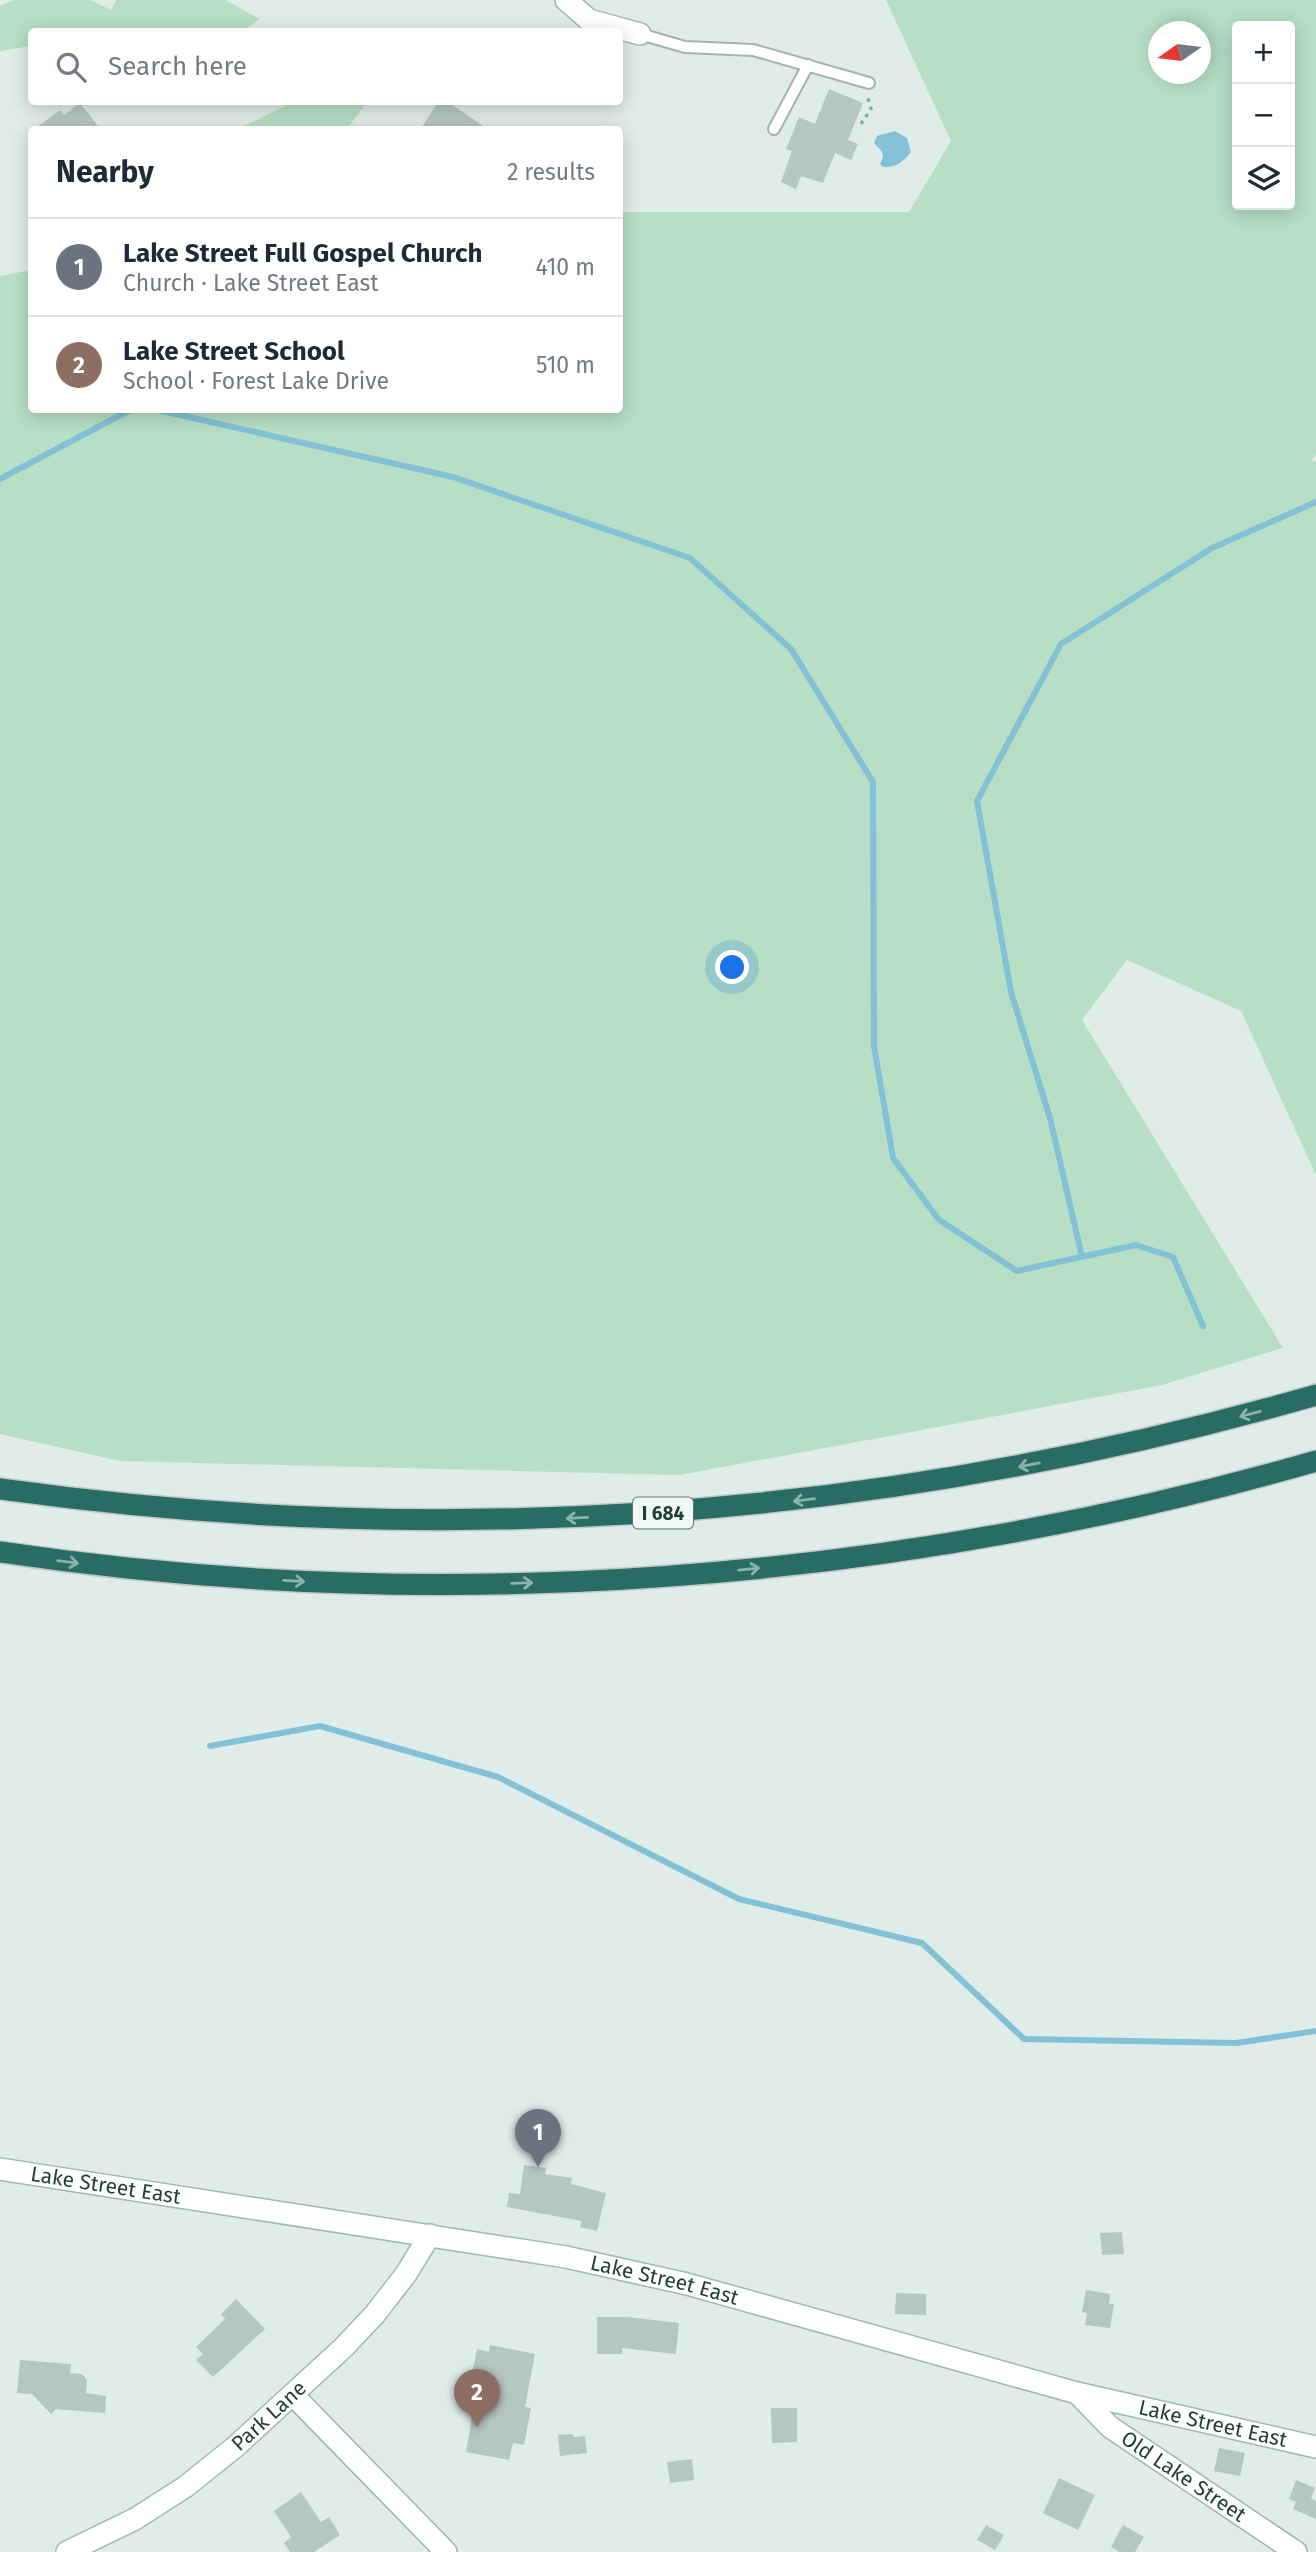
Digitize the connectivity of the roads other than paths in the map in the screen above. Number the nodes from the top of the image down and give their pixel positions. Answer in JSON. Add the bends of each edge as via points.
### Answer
{"nodes":[{"id":1,"x":566,"y":0,"type":"edge"},
{"id":2,"x":618,"y":28,"type":"edge"},
{"id":3,"x":623,"y":29,"type":"edge"},
{"id":4,"x":640,"y":34,"type":"joint"},
{"id":5,"x":808,"y":65,"type":"junction"},
{"id":6,"x":865,"y":82,"type":"road end"},
{"id":7,"x":774,"y":129,"type":"dead end"},
{"id":8,"x":1316,"y":1395,"type":"edge"},
{"id":9,"x":1316,"y":1461,"type":"edge"},
{"id":10,"x":0,"y":1489,"type":"edge"},
{"id":11,"x":0,"y":1552,"type":"edge"},
{"id":12,"x":0,"y":2169,"type":"edge"},
{"id":13,"x":430,"y":2235,"type":"junction"},
{"id":14,"x":1077,"y":2393,"type":"junction"},
{"id":15,"x":293,"y":2395,"type":"junction"},
{"id":16,"x":1316,"y":2447,"type":"edge"},
{"id":17,"x":67,"y":2552,"type":"edge"},
{"id":18,"x":446,"y":2552,"type":"edge"},
{"id":19,"x":1296,"y":2552,"type":"edge"}],
"edges":[{"from":1,"to":2,"type":"main road","via":[[589,20]]},
{"from":3,"to":4,"type":"main road"},
{"from":4,"to":5,"type":"lane","via":[[685,47],[753,50]]},
{"from":5,"to":6,"type":"lane"},
{"from":5,"to":7,"type":"lane"},
{"from":8,"to":10,"type":"highway","number":"I 684","one_way":true,"via":[[1163,1436],[988,1472],[836,1496],[660,1513],[517,1520],[328,1519],[139,1506]]},
{"from":11,"to":9,"type":"highway","one_way":true,"via":[[135,1569],[314,1582],[480,1584],[657,1577],[834,1560],[1000,1535],[1185,1496]]},
{"from":12,"to":13,"type":"main road","name":"Lake Street East"},
{"from":13,"to":14,"type":"main road","name":"Lake Street East","via":[[687,2284]]},
{"from":13,"to":15,"type":"main road","name":"Park Lane","via":[[375,2314]]},
{"from":14,"to":16,"type":"main road","name":"Lake Street East"},
{"from":14,"to":19,"type":"main road","name":"Old Lake Street","via":[[1110,2427]]},
{"from":15,"to":17,"type":"main road","name":"Park Lane","via":[[185,2487],[135,2519]]},
{"from":15,"to":18,"type":"main road"}]}
